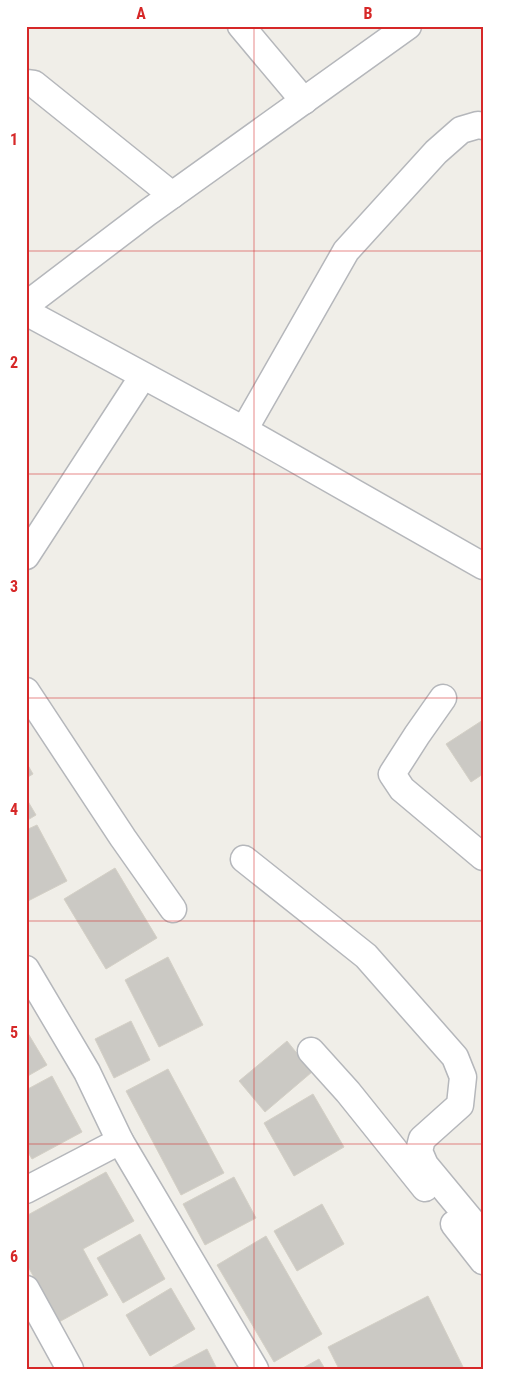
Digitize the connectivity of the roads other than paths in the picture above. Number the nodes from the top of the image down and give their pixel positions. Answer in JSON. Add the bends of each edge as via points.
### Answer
{"nodes":[{"id":1,"x":241,"y":26,"type":"edge"},
{"id":2,"x":408,"y":26,"type":"edge"},
{"id":3,"x":26,"y":83,"type":"edge"},
{"id":4,"x":304,"y":101,"type":"junction"},
{"id":5,"x":483,"y":126,"type":"edge"},
{"id":6,"x":172,"y":196,"type":"junction"},
{"id":7,"x":26,"y":305,"type":"edge"},
{"id":8,"x":26,"y":312,"type":"edge"},
{"id":9,"x":143,"y":376,"type":"junction"},
{"id":10,"x":244,"y":430,"type":"junction"},
{"id":11,"x":26,"y":556,"type":"edge"},
{"id":12,"x":483,"y":566,"type":"edge"},
{"id":13,"x":26,"y":690,"type":"edge"},
{"id":14,"x":443,"y":698,"type":"dead end"},
{"id":15,"x":483,"y":857,"type":"edge"},
{"id":16,"x":244,"y":859,"type":"dead end"},
{"id":17,"x":173,"y":909,"type":"dead end"},
{"id":18,"x":26,"y":969,"type":"edge"},
{"id":19,"x":311,"y":1051,"type":"dead end"},
{"id":20,"x":120,"y":1141,"type":"junction"},
{"id":21,"x":26,"y":1190,"type":"edge"},
{"id":22,"x":483,"y":1235,"type":"edge"},
{"id":23,"x":483,"y":1261,"type":"edge"},
{"id":24,"x":26,"y":1289,"type":"edge"},
{"id":25,"x":70,"y":1369,"type":"edge"},
{"id":26,"x":255,"y":1369,"type":"edge"}],
"edges":[{"from":1,"to":4,"type":"street"},
{"from":2,"to":4,"type":"street"},
{"from":3,"to":6,"type":"street","via":[[34,84]]},
{"from":4,"to":6,"type":"street"},
{"from":5,"to":10,"type":"street","via":[[461,130],[436,152],[346,250]]},
{"from":6,"to":7,"type":"street"},
{"from":8,"to":9,"type":"street"},
{"from":9,"to":10,"type":"street"},
{"from":9,"to":11,"type":"street"},
{"from":10,"to":12,"type":"street"},
{"from":13,"to":17,"type":"street"},
{"from":14,"to":15,"type":"street","via":[[392,774],[402,789]]},
{"from":16,"to":22,"type":"street","via":[[366,956],[456,1057],[463,1077],[460,1105],[422,1139],[419,1151],[426,1165]]},
{"from":18,"to":20,"type":"street","via":[[87,1072]]},
{"from":19,"to":23,"type":"street","via":[[348,1092]]},
{"from":20,"to":21,"type":"street"},
{"from":20,"to":26,"type":"street"},
{"from":24,"to":25,"type":"street"}]}
